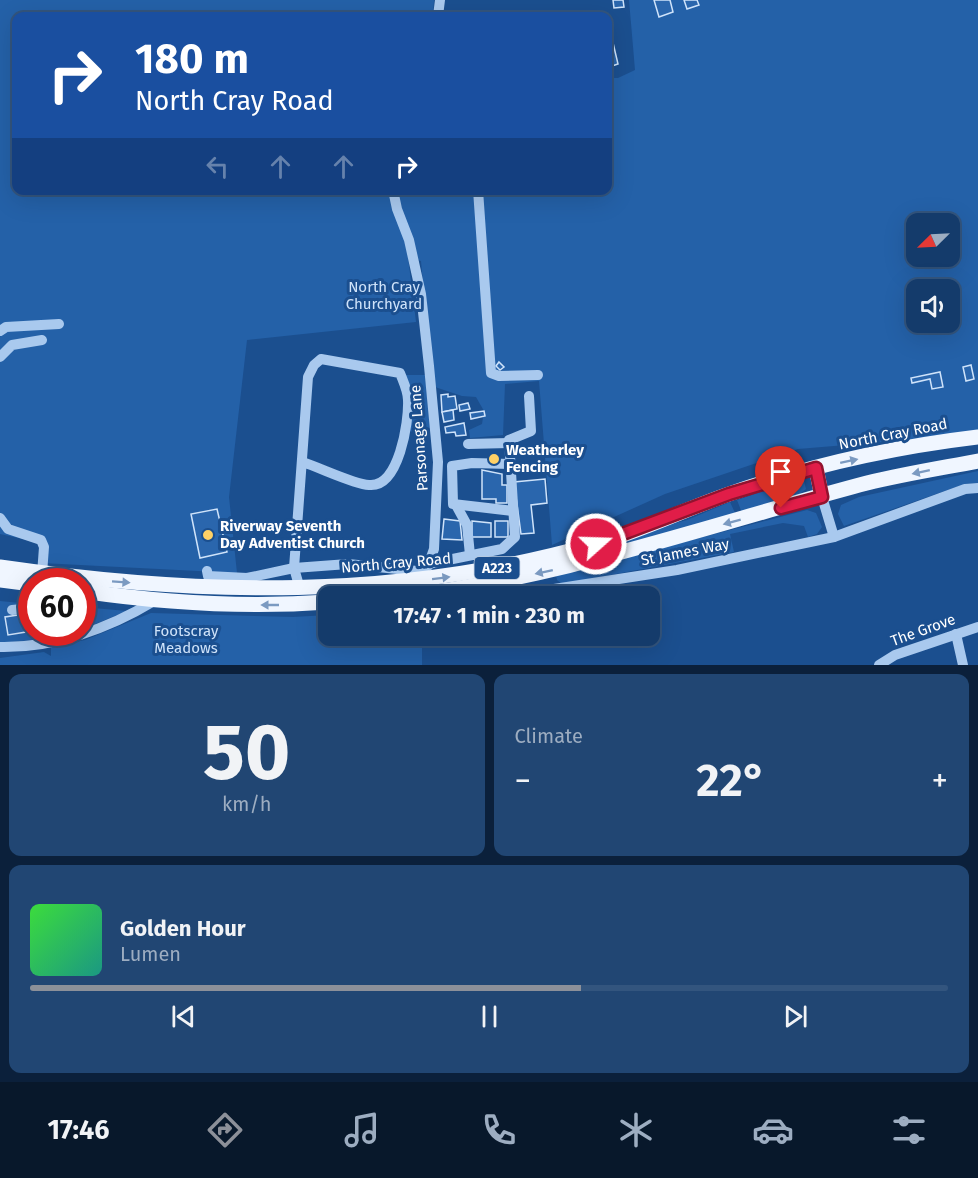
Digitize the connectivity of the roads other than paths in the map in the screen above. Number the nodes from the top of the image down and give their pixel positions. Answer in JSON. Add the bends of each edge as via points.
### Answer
{"nodes":[{"id":1,"x":394,"y":195,"type":"edge"},
{"id":2,"x":478,"y":195,"type":"edge"},
{"id":3,"x":59,"y":324,"type":"dead end"},
{"id":4,"x":0,"y":331,"type":"edge"},
{"id":5,"x":42,"y":340,"type":"dead end"},
{"id":6,"x":0,"y":357,"type":"edge"},
{"id":7,"x":538,"y":375,"type":"dead end"},
{"id":8,"x":529,"y":396,"type":"dead end"},
{"id":9,"x":978,"y":437,"type":"edge"},
{"id":10,"x":509,"y":443,"type":"junction"},
{"id":11,"x":468,"y":444,"type":"dead end"},
{"id":12,"x":978,"y":461,"type":"edge"},
{"id":13,"x":302,"y":462,"type":"junction"},
{"id":14,"x":510,"y":464,"type":"junction"},
{"id":15,"x":816,"y":468,"type":"junction"},
{"id":16,"x":978,"y":488,"type":"edge"},
{"id":17,"x":822,"y":497,"type":"junction"},
{"id":18,"x":456,"y":505,"type":"junction"},
{"id":19,"x":513,"y":512,"type":"junction"},
{"id":20,"x":0,"y":518,"type":"edge"},
{"id":21,"x":834,"y":537,"type":"junction"},
{"id":22,"x":470,"y":555,"type":"junction"},
{"id":23,"x":428,"y":564,"type":"junction"},
{"id":24,"x":0,"y":567,"type":"edge"},
{"id":25,"x":39,"y":568,"type":"edge"},
{"id":26,"x":294,"y":568,"type":"junction"},
{"id":27,"x":207,"y":571,"type":"dead end"},
{"id":28,"x":18,"y":573,"type":"edge"},
{"id":29,"x":0,"y":580,"type":"edge"},
{"id":30,"x":18,"y":580,"type":"edge"},
{"id":31,"x":96,"y":580,"type":"edge"},
{"id":32,"x":472,"y":586,"type":"edge"},
{"id":33,"x":573,"y":586,"type":"edge"},
{"id":34,"x":300,"y":590,"type":"junction"},
{"id":35,"x":96,"y":593,"type":"edge"},
{"id":36,"x":154,"y":602,"type":"junction"},
{"id":37,"x":318,"y":602,"type":"edge"},
{"id":38,"x":18,"y":609,"type":"edge"},
{"id":39,"x":12,"y":610,"type":"dead end"},
{"id":40,"x":96,"y":627,"type":"edge"},
{"id":41,"x":978,"y":627,"type":"edge"},
{"id":42,"x":956,"y":634,"type":"junction"},
{"id":43,"x":18,"y":644,"type":"edge"},
{"id":44,"x":0,"y":647,"type":"edge"},
{"id":45,"x":879,"y":665,"type":"edge"},
{"id":46,"x":963,"y":665,"type":"edge"}],
"edges":[{"from":1,"to":23,"type":"street","name":"Parsonage Lane","via":[[421,294],[438,462],[434,549]]},
{"from":2,"to":7,"type":"street","via":[[491,373]]},
{"from":3,"to":4,"type":"street","via":[[6,327]]},
{"from":5,"to":6,"type":"street","via":[[12,345]]},
{"from":8,"to":10,"type":"street","via":[[531,431]]},
{"from":15,"to":9,"type":"main road","name":"North Cray Road","number":"A223","one_way":true},
{"from":10,"to":11,"type":"street"},
{"from":10,"to":14,"type":"street"},
{"from":12,"to":17,"type":"main road","number":"A223","one_way":true,"via":[[867,483]]},
{"from":13,"to":13,"type":"street","via":[[369,486],[384,482],[394,471],[407,417],[409,397],[400,373],[321,359],[314,365],[308,377]]},
{"from":13,"to":26,"type":"street"},
{"from":14,"to":18,"type":"street","via":[[452,466]]},
{"from":14,"to":19,"type":"street"},
{"from":15,"to":17,"type":"main road"},
{"from":34,"to":15,"type":"main road","name":"North Cray Road","number":"A223","one_way":true,"via":[[441,578],[538,560],[596,544],[729,494]]},
{"from":16,"to":21,"type":"street","name":"St James Way","via":[[965,489]]},
{"from":17,"to":21,"type":"street"},
{"from":17,"to":32,"type":"main road","number":"A223","one_way":true,"via":[[565,567]]},
{"from":18,"to":19,"type":"street"},
{"from":18,"to":22,"type":"street","via":[[467,525]]},
{"from":19,"to":22,"type":"street","via":[[515,537],[509,545]]},
{"from":20,"to":25,"type":"street","via":[[8,529],[41,540],[44,547]]},
{"from":21,"to":33,"type":"street","name":"St James Way","via":[[677,570]]},
{"from":22,"to":23,"type":"street"},
{"from":23,"to":26,"type":"street","via":[[417,571],[348,564]]},
{"from":24,"to":28,"type":"main road","name":"North Cray Road","number":"A223"},
{"from":26,"to":27,"type":"street","via":[[247,578],[208,576]]},
{"from":26,"to":34,"type":"street"},
{"from":29,"to":30,"type":"main road","name":"North Cray Road","number":"A223"},
{"from":31,"to":34,"type":"main road","name":"North Cray Road","number":"A223","one_way":true},
{"from":35,"to":36,"type":"main road"},
{"from":37,"to":36,"type":"main road","one_way":true},
{"from":36,"to":40,"type":"street","via":[[118,621]]},
{"from":38,"to":39,"type":"street"},
{"from":41,"to":42,"type":"street","name":"The Grove"},
{"from":42,"to":45,"type":"street","name":"The Grove","via":[[895,655]]},
{"from":42,"to":46,"type":"street"},
{"from":43,"to":44,"type":"street"}]}
